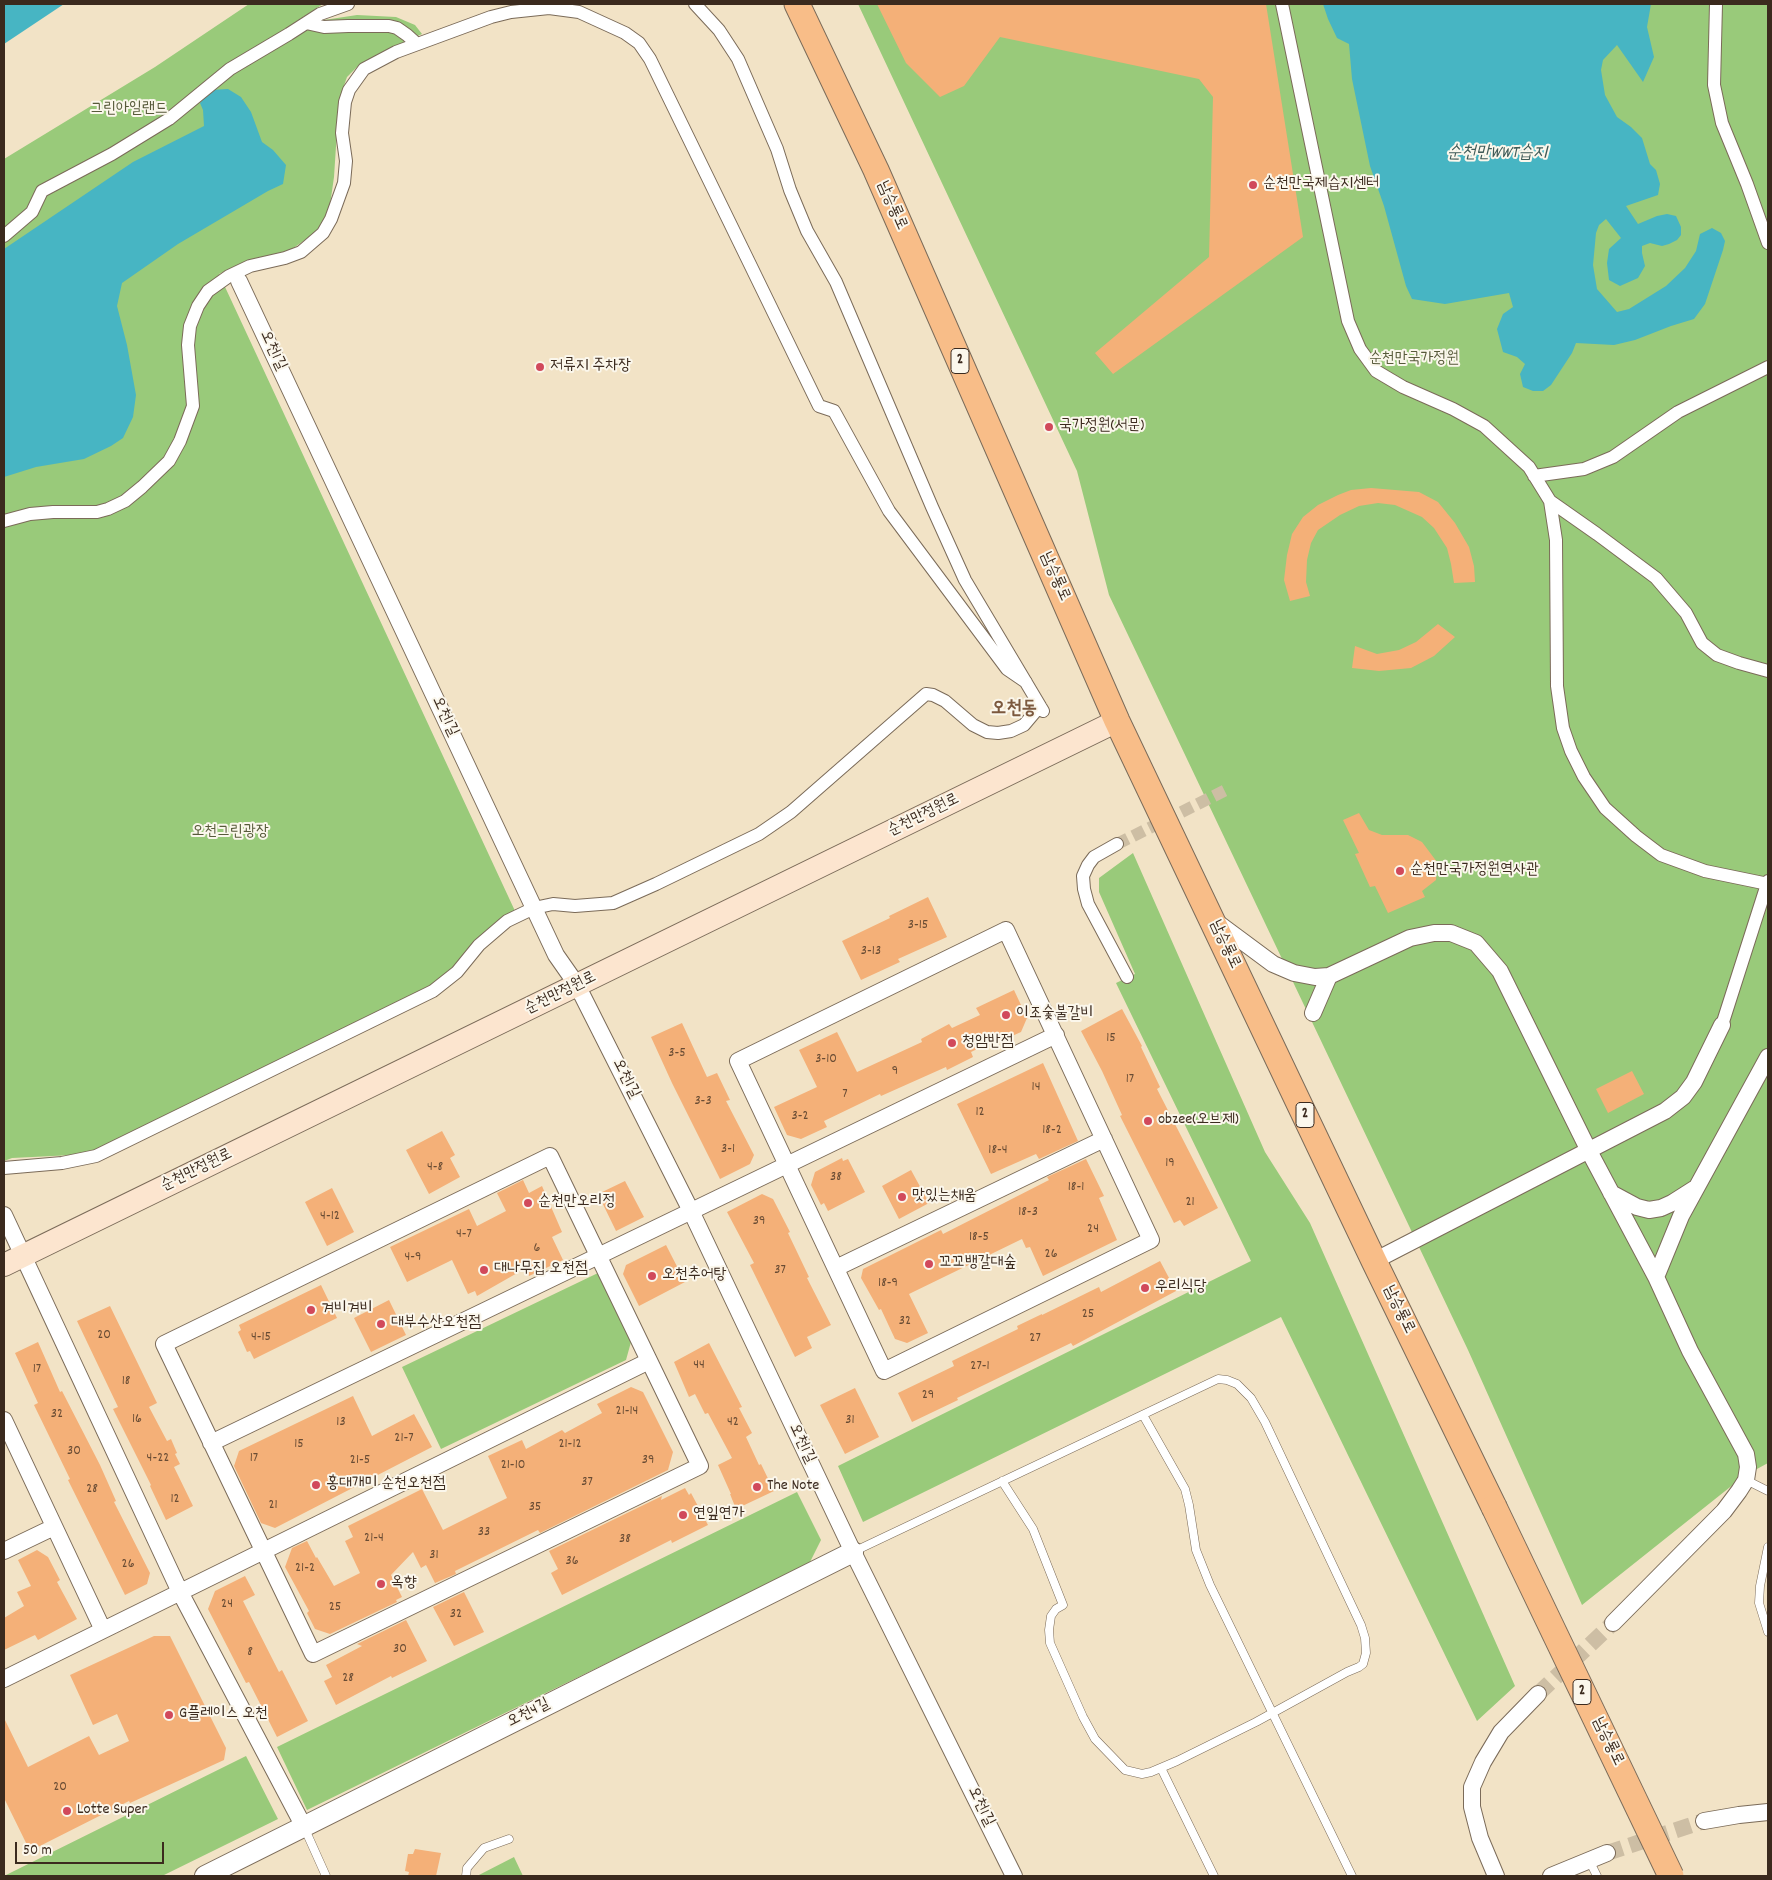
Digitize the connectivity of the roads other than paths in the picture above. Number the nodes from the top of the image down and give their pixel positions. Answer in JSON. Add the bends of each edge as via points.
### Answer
{"nodes":[{"id":1,"x":348,"y":4,"type":"edge"},
{"id":2,"x":695,"y":4,"type":"edge"},
{"id":3,"x":797,"y":4,"type":"edge"},
{"id":4,"x":1282,"y":4,"type":"edge"},
{"id":5,"x":1716,"y":4,"type":"edge"},
{"id":6,"x":306,"y":23,"type":"junction"},
{"id":7,"x":417,"y":44,"type":"junction"},
{"id":8,"x":4,"y":236,"type":"edge"},
{"id":9,"x":1768,"y":243,"type":"edge"},
{"id":10,"x":239,"y":281,"type":"dead end"},
{"id":11,"x":1768,"y":368,"type":"edge"},
{"id":12,"x":1534,"y":476,"type":"junction"},
{"id":13,"x":1550,"y":501,"type":"junction"},
{"id":14,"x":4,"y":521,"type":"edge"},
{"id":15,"x":1768,"y":671,"type":"edge"},
{"id":16,"x":1026,"y":682,"type":"junction"},
{"id":17,"x":1117,"y":721,"type":"junction"},
{"id":18,"x":1117,"y":844,"type":"tunnel mouth"},
{"id":19,"x":1768,"y":882,"type":"edge"},
{"id":20,"x":534,"y":908,"type":"junction"},
{"id":21,"x":1211,"y":918,"type":"junction"},
{"id":22,"x":1329,"y":976,"type":"junction"},
{"id":23,"x":1127,"y":977,"type":"dead end"},
{"id":24,"x":578,"y":985,"type":"junction"},
{"id":25,"x":1313,"y":1012,"type":"dead end"},
{"id":26,"x":1722,"y":1025,"type":"joint"},
{"id":27,"x":1056,"y":1035,"type":"junction"},
{"id":28,"x":1768,"y":1057,"type":"edge"},
{"id":29,"x":1104,"y":1138,"type":"junction"},
{"id":30,"x":1589,"y":1151,"type":"junction"},
{"id":31,"x":787,"y":1165,"type":"junction"},
{"id":32,"x":4,"y":1168,"type":"edge"},
{"id":33,"x":1695,"y":1188,"type":"junction"},
{"id":34,"x":1611,"y":1193,"type":"junction"},
{"id":35,"x":691,"y":1211,"type":"junction"},
{"id":36,"x":4,"y":1215,"type":"edge"},
{"id":37,"x":24,"y":1255,"type":"junction"},
{"id":38,"x":598,"y":1256,"type":"junction"},
{"id":39,"x":1374,"y":1261,"type":"junction"},
{"id":40,"x":4,"y":1265,"type":"edge"},
{"id":41,"x":836,"y":1268,"type":"junction"},
{"id":42,"x":1656,"y":1277,"type":"junction"},
{"id":43,"x":649,"y":1361,"type":"junction"},
{"id":44,"x":1143,"y":1414,"type":"junction"},
{"id":45,"x":4,"y":1420,"type":"edge"},
{"id":46,"x":211,"y":1443,"type":"junction"},
{"id":47,"x":1746,"y":1480,"type":"junction"},
{"id":48,"x":1002,"y":1482,"type":"junction"},
{"id":49,"x":1768,"y":1492,"type":"edge"},
{"id":50,"x":54,"y":1527,"type":"junction"},
{"id":51,"x":1768,"y":1547,"type":"edge"},
{"id":52,"x":4,"y":1551,"type":"edge"},
{"id":53,"x":264,"y":1552,"type":"junction"},
{"id":54,"x":853,"y":1552,"type":"junction"},
{"id":55,"x":180,"y":1592,"type":"junction"},
{"id":56,"x":1613,"y":1623,"type":"tunnel mouth"},
{"id":57,"x":103,"y":1630,"type":"junction"},
{"id":58,"x":1768,"y":1632,"type":"edge"},
{"id":59,"x":4,"y":1678,"type":"edge"},
{"id":60,"x":1538,"y":1694,"type":"tunnel mouth"},
{"id":61,"x":1272,"y":1713,"type":"junction"},
{"id":62,"x":1161,"y":1768,"type":"junction"},
{"id":63,"x":1768,"y":1812,"type":"edge"},
{"id":64,"x":1704,"y":1821,"type":"tunnel mouth"},
{"id":65,"x":304,"y":1827,"type":"junction"},
{"id":66,"x":509,"y":1839,"type":"dead end"},
{"id":67,"x":1606,"y":1852,"type":"tunnel mouth"},
{"id":68,"x":1589,"y":1860,"type":"junction"},
{"id":69,"x":205,"y":1876,"type":"edge"},
{"id":70,"x":326,"y":1876,"type":"edge"},
{"id":71,"x":466,"y":1876,"type":"edge"},
{"id":72,"x":1014,"y":1876,"type":"edge"},
{"id":73,"x":1214,"y":1876,"type":"edge"},
{"id":74,"x":1352,"y":1876,"type":"edge"},
{"id":75,"x":1496,"y":1876,"type":"edge"},
{"id":76,"x":1550,"y":1876,"type":"edge"},
{"id":77,"x":1597,"y":1876,"type":"edge"},
{"id":78,"x":1671,"y":1876,"type":"edge"}],
"edges":[{"from":1,"to":6,"type":"street"},
{"from":2,"to":16,"type":"street","via":[[719,30],[738,59],[777,149],[807,231],[836,282],[965,580]]},
{"from":3,"to":17,"type":"main road","name":"남승룡로","number":"2","via":[[892,207]]},
{"from":4,"to":12,"type":"street","via":[[1348,322],[1360,349],[1376,372],[1484,426],[1529,467]]},
{"from":5,"to":9,"type":"street","via":[[1714,85],[1722,123]]},
{"from":6,"to":7,"type":"street","via":[[324,28],[389,26],[397,28]]},
{"from":6,"to":8,"type":"street","via":[[230,69],[169,119],[42,191],[32,212]]},
{"from":7,"to":14,"type":"street","via":[[374,62],[364,69],[349,90],[342,132],[346,161],[344,183],[323,233],[301,252],[250,266],[229,276],[208,291],[198,306],[190,326],[188,345],[193,406],[169,461],[131,496],[108,509],[45,513]]},
{"from":7,"to":16,"type":"street","via":[[511,12],[549,8],[578,12],[639,43],[650,59],[820,406],[834,411],[889,511],[1007,670]]},
{"from":10,"to":20,"type":"street","name":"오천1길"},
{"from":11,"to":12,"type":"street","via":[[1678,412],[1613,457],[1584,469]]},
{"from":12,"to":13,"type":"street"},
{"from":13,"to":15,"type":"street","via":[[1656,578],[1686,612],[1702,643],[1717,655]]},
{"from":13,"to":19,"type":"street","via":[[1556,540],[1557,686],[1563,728],[1584,777],[1605,808],[1661,855],[1705,870]]},
{"from":16,"to":20,"type":"street","via":[[1042,708],[1024,725],[1011,731],[987,732],[973,725],[945,701],[926,694],[792,812],[760,834],[613,902]]},
{"from":17,"to":21,"type":"main road","name":"남승룡로","number":"2"},
{"from":17,"to":24,"type":"main road","name":"순천만정원로"},
{"from":18,"to":23,"type":"street","via":[[1094,857],[1088,865],[1084,889],[1088,904]]},
{"from":19,"to":26,"type":"street"},
{"from":20,"to":24,"type":"street","name":"오천1길","via":[[556,955]]},
{"from":20,"to":32,"type":"street","via":[[507,921],[490,934],[457,972],[433,991],[124,1143],[82,1160]]},
{"from":21,"to":22,"type":"street","via":[[1273,964],[1294,973]]},
{"from":21,"to":39,"type":"main road","name":"남승룡로","number":"2"},
{"from":22,"to":25,"type":"street"},
{"from":22,"to":30,"type":"street","via":[[1410,938],[1451,933],[1476,942],[1500,970]]},
{"from":24,"to":35,"type":"street","name":"오천1길"},
{"from":24,"to":37,"type":"main road","name":"순천만정원로"},
{"from":26,"to":30,"type":"street","via":[[1694,1082],[1683,1097],[1665,1111]]},
{"from":27,"to":29,"type":"street"},
{"from":27,"to":31,"type":"street"},
{"from":27,"to":31,"type":"street","via":[[1006,930],[738,1060]]},
{"from":28,"to":33,"type":"street"},
{"from":29,"to":41,"type":"street"},
{"from":29,"to":41,"type":"street","via":[[1151,1240],[884,1371]]},
{"from":30,"to":34,"type":"street"},
{"from":30,"to":39,"type":"street"},
{"from":31,"to":35,"type":"street"},
{"from":31,"to":41,"type":"street"},
{"from":33,"to":34,"type":"street","via":[[1672,1204],[1649,1210]]},
{"from":33,"to":42,"type":"street","via":[[1680,1216]]},
{"from":34,"to":42,"type":"street"},
{"from":35,"to":38,"type":"street"},
{"from":35,"to":54,"type":"street","name":"오천1길"},
{"from":36,"to":37,"type":"street"},
{"from":37,"to":40,"type":"main road","name":"순천만정원로"},
{"from":37,"to":55,"type":"street"},
{"from":38,"to":43,"type":"street"},
{"from":38,"to":46,"type":"street"},
{"from":38,"to":46,"type":"street","via":[[550,1156],[523,1169],[164,1344]]},
{"from":39,"to":78,"type":"main road","name":"남승룡로","number":"2","bridge":true},
{"from":42,"to":47,"type":"street","via":[[1690,1351],[1746,1454]]},
{"from":43,"to":53,"type":"street"},
{"from":43,"to":53,"type":"street","via":[[700,1466],[313,1654]]},
{"from":44,"to":48,"type":"lane"},
{"from":44,"to":61,"type":"lane","via":[[1185,1490],[1201,1563]]},
{"from":44,"to":61,"type":"lane","via":[[1218,1379],[1237,1384],[1251,1398],[1265,1422],[1361,1625],[1366,1653],[1363,1664]]},
{"from":45,"to":50,"type":"street"},
{"from":46,"to":53,"type":"street"},
{"from":47,"to":49,"type":"lane"},
{"from":47,"to":56,"type":"street","via":[[1724,1510]]},
{"from":48,"to":54,"type":"lane"},
{"from":48,"to":62,"type":"lane","via":[[1033,1529],[1063,1605],[1051,1616],[1050,1643],[1091,1732],[1125,1770],[1142,1774]]},
{"from":50,"to":52,"type":"street"},
{"from":50,"to":57,"type":"street"},
{"from":51,"to":58,"type":"lane","via":[[1759,1603]]},
{"from":53,"to":55,"type":"street"},
{"from":54,"to":65,"type":"street","name":"오천4길"},
{"from":54,"to":72,"type":"street","name":"오천1길"},
{"from":55,"to":57,"type":"street"},
{"from":55,"to":65,"type":"street"},
{"from":57,"to":59,"type":"street"},
{"from":60,"to":75,"type":"street","via":[[1501,1732],[1472,1786],[1472,1807],[1480,1838]]},
{"from":61,"to":62,"type":"lane"},
{"from":61,"to":74,"type":"lane"},
{"from":62,"to":73,"type":"lane"},
{"from":63,"to":64,"type":"street"},
{"from":65,"to":69,"type":"street","name":"오천4길"},
{"from":65,"to":70,"type":"lane"},
{"from":66,"to":71,"type":"lane","via":[[484,1848],[467,1868]]},
{"from":67,"to":68,"type":"street"},
{"from":68,"to":76,"type":"street"},
{"from":68,"to":77,"type":"lane"}]}
